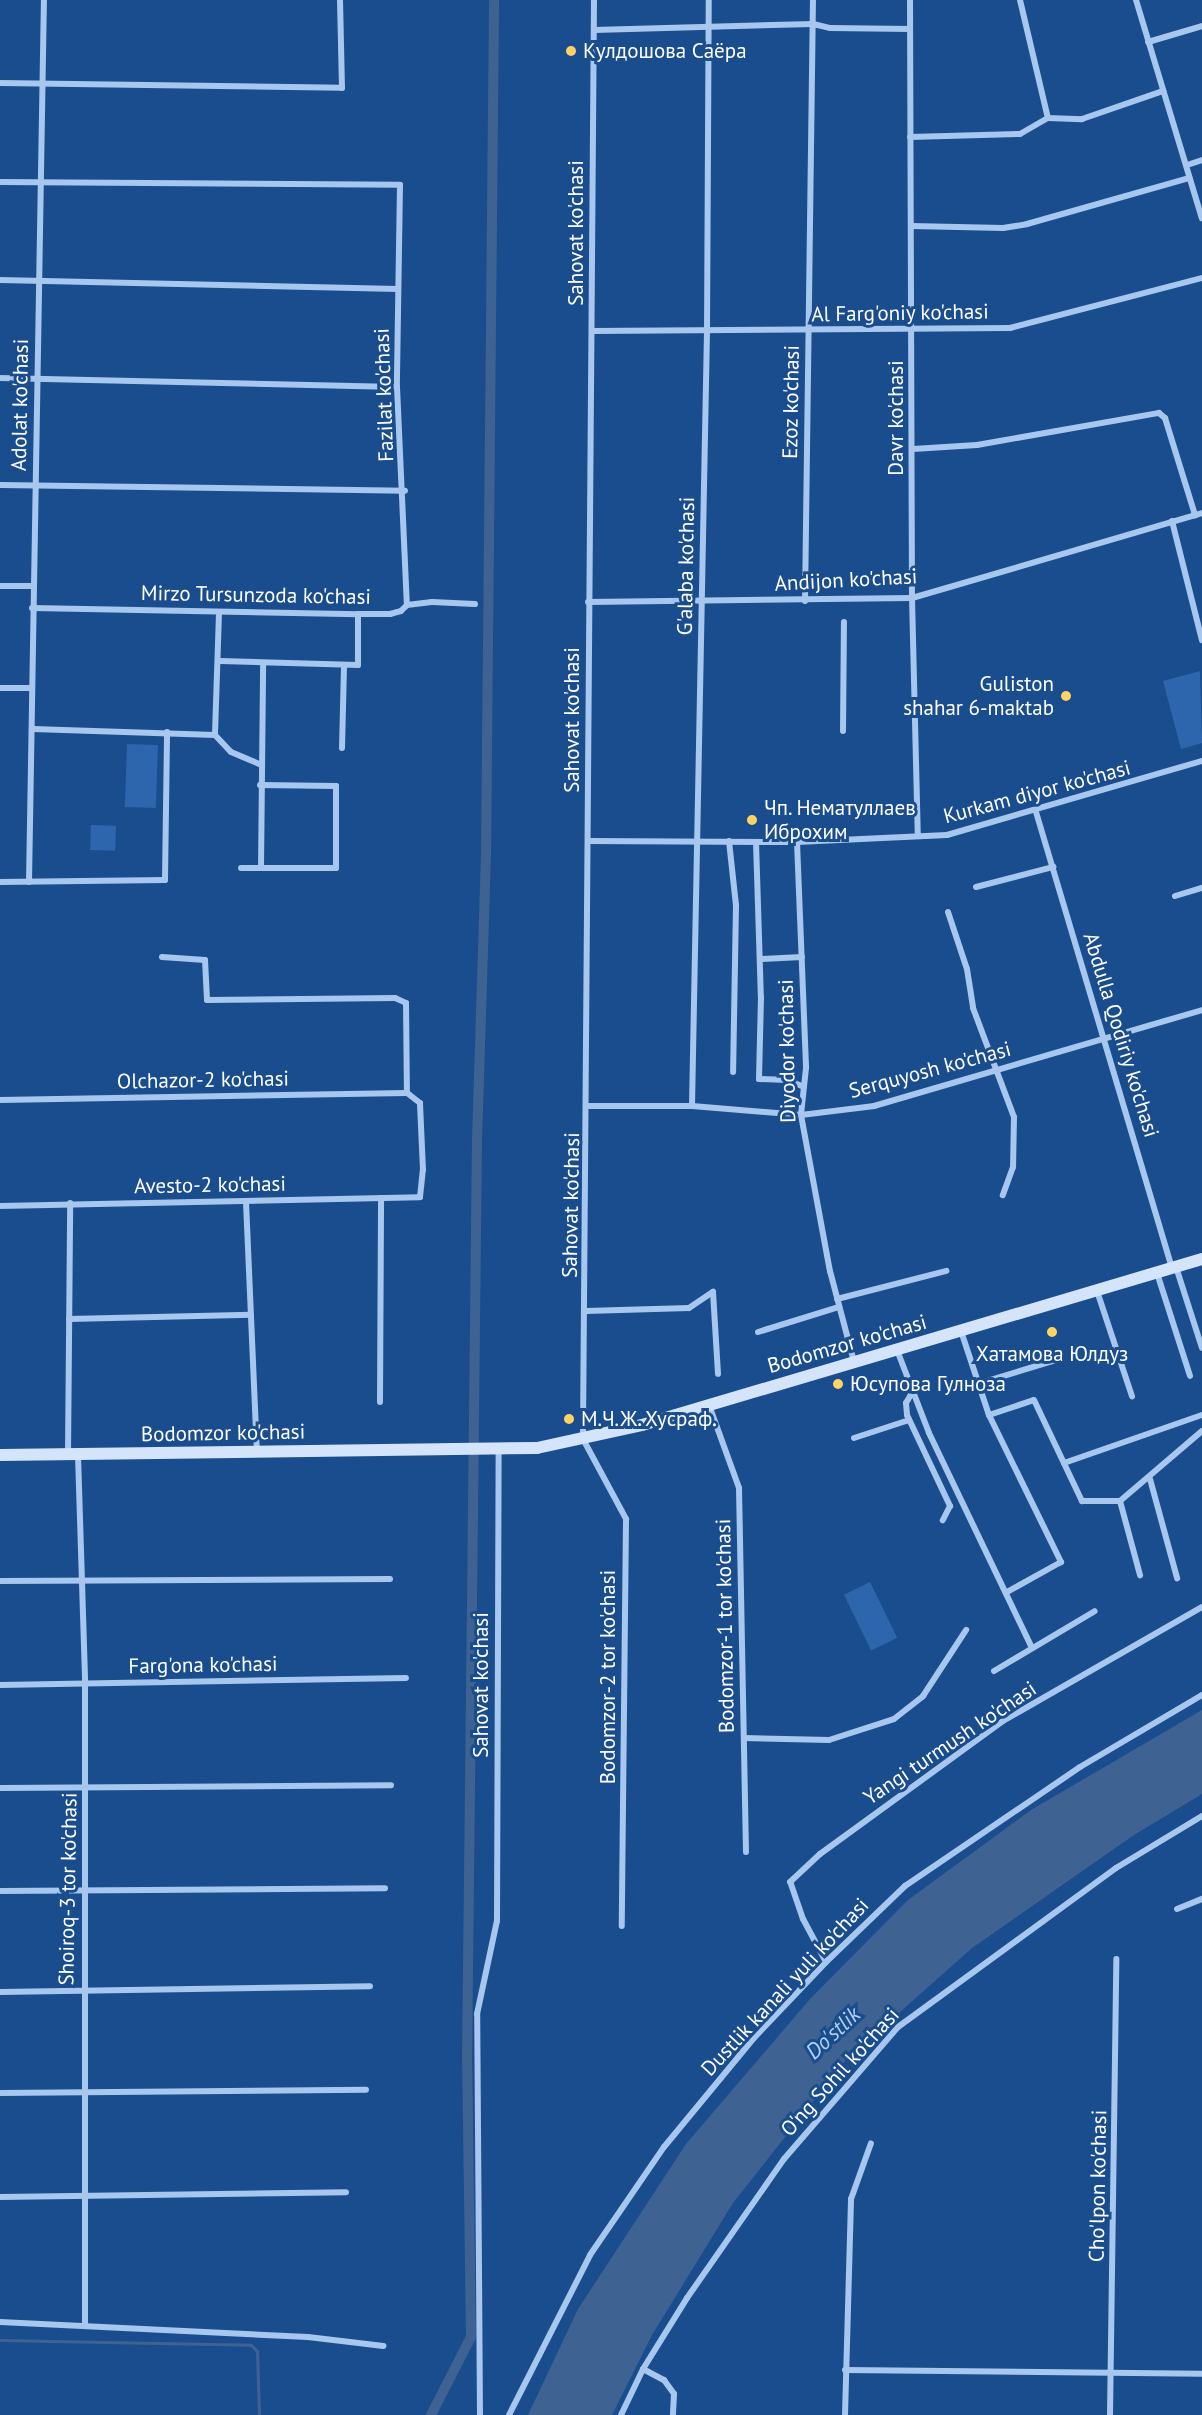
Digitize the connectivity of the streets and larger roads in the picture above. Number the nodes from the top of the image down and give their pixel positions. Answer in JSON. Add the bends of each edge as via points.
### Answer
{"nodes":[{"id":1,"x":44,"y":0,"type":"edge"},
{"id":2,"x":340,"y":0,"type":"edge"},
{"id":3,"x":594,"y":0,"type":"edge"},
{"id":4,"x":709,"y":0,"type":"edge"},
{"id":5,"x":813,"y":0,"type":"edge"},
{"id":6,"x":910,"y":0,"type":"edge"},
{"id":7,"x":1020,"y":0,"type":"edge"},
{"id":8,"x":1136,"y":0,"type":"edge"},
{"id":9,"x":813,"y":24,"type":"junction"},
{"id":10,"x":1202,"y":26,"type":"edge"},
{"id":11,"x":710,"y":27,"type":"junction"},
{"id":12,"x":910,"y":29,"type":"junction"},
{"id":13,"x":594,"y":30,"type":"junction"},
{"id":14,"x":1148,"y":42,"type":"junction"},
{"id":15,"x":0,"y":83,"type":"edge"},
{"id":16,"x":40,"y":84,"type":"junction"},
{"id":17,"x":1163,"y":91,"type":"junction"},
{"id":18,"x":1048,"y":118,"type":"junction"},
{"id":19,"x":910,"y":137,"type":"junction"},
{"id":20,"x":1202,"y":160,"type":"edge"},
{"id":21,"x":1186,"y":165,"type":"junction"},
{"id":22,"x":1190,"y":178,"type":"junction"},
{"id":23,"x":0,"y":182,"type":"edge"},
{"id":24,"x":40,"y":182,"type":"junction"},
{"id":25,"x":1202,"y":218,"type":"edge"},
{"id":26,"x":912,"y":226,"type":"junction"},
{"id":27,"x":1202,"y":278,"type":"edge"},
{"id":28,"x":0,"y":280,"type":"edge"},
{"id":29,"x":38,"y":281,"type":"junction"},
{"id":30,"x":398,"y":289,"type":"junction"},
{"id":31,"x":912,"y":330,"type":"junction"},
{"id":32,"x":592,"y":331,"type":"junction"},
{"id":33,"x":808,"y":331,"type":"junction"},
{"id":34,"x":707,"y":332,"type":"junction"},
{"id":35,"x":0,"y":378,"type":"edge"},
{"id":36,"x":38,"y":379,"type":"junction"},
{"id":37,"x":397,"y":387,"type":"junction"},
{"id":38,"x":913,"y":449,"type":"junction"},
{"id":39,"x":0,"y":485,"type":"edge"},
{"id":40,"x":34,"y":486,"type":"junction"},
{"id":41,"x":405,"y":491,"type":"junction"},
{"id":42,"x":1198,"y":514,"type":"edge"},
{"id":43,"x":1172,"y":521,"type":"junction"},
{"id":44,"x":0,"y":586,"type":"edge"},
{"id":45,"x":32,"y":586,"type":"junction"},
{"id":46,"x":912,"y":598,"type":"junction"},
{"id":47,"x":701,"y":600,"type":"junction"},
{"id":48,"x":805,"y":601,"type":"junction"},
{"id":49,"x":588,"y":602,"type":"junction"},
{"id":50,"x":475,"y":603,"type":"dead end"},
{"id":51,"x":407,"y":605,"type":"junction"},
{"id":52,"x":32,"y":608,"type":"junction"},
{"id":53,"x":219,"y":613,"type":"junction"},
{"id":54,"x":358,"y":614,"type":"junction"},
{"id":55,"x":844,"y":622,"type":"dead end"},
{"id":56,"x":1202,"y":640,"type":"edge"},
{"id":57,"x":220,"y":661,"type":"junction"},
{"id":58,"x":263,"y":663,"type":"junction"},
{"id":59,"x":344,"y":665,"type":"junction"},
{"id":60,"x":0,"y":688,"type":"edge"},
{"id":61,"x":32,"y":688,"type":"junction"},
{"id":62,"x":33,"y":729,"type":"junction"},
{"id":63,"x":843,"y":731,"type":"dead end"},
{"id":64,"x":167,"y":732,"type":"junction"},
{"id":65,"x":215,"y":735,"type":"junction"},
{"id":66,"x":342,"y":748,"type":"dead end"},
{"id":67,"x":1202,"y":761,"type":"edge"},
{"id":68,"x":261,"y":765,"type":"junction"},
{"id":69,"x":261,"y":785,"type":"junction"},
{"id":70,"x":1036,"y":812,"type":"junction"},
{"id":71,"x":918,"y":836,"type":"junction"},
{"id":72,"x":589,"y":841,"type":"junction"},
{"id":73,"x":696,"y":841,"type":"junction"},
{"id":74,"x":729,"y":841,"type":"junction"},
{"id":75,"x":756,"y":842,"type":"junction"},
{"id":76,"x":796,"y":842,"type":"junction"},
{"id":77,"x":1053,"y":867,"type":"junction"},
{"id":78,"x":241,"y":868,"type":"dead end"},
{"id":79,"x":261,"y":868,"type":"junction"},
{"id":80,"x":0,"y":882,"type":"edge"},
{"id":81,"x":29,"y":882,"type":"junction"},
{"id":82,"x":976,"y":887,"type":"dead end"},
{"id":83,"x":1202,"y":888,"type":"edge"},
{"id":84,"x":1175,"y":896,"type":"dead end"},
{"id":85,"x":948,"y":912,"type":"dead end"},
{"id":86,"x":162,"y":957,"type":"dead end"},
{"id":87,"x":802,"y":957,"type":"junction"},
{"id":88,"x":761,"y":959,"type":"junction"},
{"id":89,"x":1202,"y":1010,"type":"edge"},
{"id":90,"x":1106,"y":1039,"type":"junction"},
{"id":91,"x":999,"y":1070,"type":"junction"},
{"id":92,"x":732,"y":1072,"type":"dead end"},
{"id":93,"x":804,"y":1087,"type":"junction"},
{"id":94,"x":407,"y":1093,"type":"junction"},
{"id":95,"x":0,"y":1100,"type":"edge"},
{"id":96,"x":588,"y":1106,"type":"junction"},
{"id":97,"x":692,"y":1106,"type":"junction"},
{"id":98,"x":801,"y":1115,"type":"junction"},
{"id":99,"x":1003,"y":1195,"type":"dead end"},
{"id":100,"x":381,"y":1198,"type":"junction"},
{"id":101,"x":246,"y":1202,"type":"junction"},
{"id":102,"x":70,"y":1203,"type":"junction"},
{"id":103,"x":0,"y":1206,"type":"edge"},
{"id":104,"x":1202,"y":1259,"type":"edge"},
{"id":105,"x":1174,"y":1268,"type":"junction"},
{"id":106,"x":946,"y":1271,"type":"dead end"},
{"id":107,"x":1157,"y":1273,"type":"junction"},
{"id":108,"x":1097,"y":1291,"type":"junction"},
{"id":109,"x":837,"y":1299,"type":"junction"},
{"id":110,"x":839,"y":1307,"type":"junction"},
{"id":111,"x":586,"y":1311,"type":"junction"},
{"id":112,"x":251,"y":1315,"type":"junction"},
{"id":113,"x":69,"y":1319,"type":"junction"},
{"id":114,"x":961,"y":1330,"type":"junction"},
{"id":115,"x":758,"y":1332,"type":"dead end"},
{"id":116,"x":1202,"y":1348,"type":"edge"},
{"id":117,"x":897,"y":1350,"type":"junction"},
{"id":118,"x":1056,"y":1360,"type":"dead end"},
{"id":119,"x":854,"y":1362,"type":"junction"},
{"id":120,"x":718,"y":1374,"type":"dead end"},
{"id":121,"x":1190,"y":1376,"type":"dead end"},
{"id":122,"x":977,"y":1384,"type":"junction"},
{"id":123,"x":913,"y":1391,"type":"junction"},
{"id":124,"x":1132,"y":1396,"type":"dead end"},
{"id":125,"x":380,"y":1402,"type":"dead end"},
{"id":126,"x":709,"y":1405,"type":"junction"},
{"id":127,"x":989,"y":1415,"type":"junction"},
{"id":128,"x":1202,"y":1415,"type":"edge"},
{"id":129,"x":909,"y":1420,"type":"junction"},
{"id":130,"x":1202,"y":1431,"type":"edge"},
{"id":131,"x":854,"y":1438,"type":"dead end"},
{"id":132,"x":583,"y":1439,"type":"junction"},
{"id":133,"x":492,"y":1450,"type":"junction"},
{"id":134,"x":257,"y":1452,"type":"junction"},
{"id":135,"x":0,"y":1455,"type":"edge"},
{"id":136,"x":73,"y":1455,"type":"junction"},
{"id":137,"x":1064,"y":1463,"type":"junction"},
{"id":138,"x":1150,"y":1479,"type":"junction"},
{"id":139,"x":1120,"y":1501,"type":"junction"},
{"id":140,"x":943,"y":1520,"type":"dead end"},
{"id":141,"x":1140,"y":1575,"type":"dead end"},
{"id":142,"x":1177,"y":1578,"type":"dead end"},
{"id":143,"x":390,"y":1579,"type":"dead end"},
{"id":144,"x":81,"y":1580,"type":"junction"},
{"id":145,"x":0,"y":1581,"type":"edge"},
{"id":146,"x":1007,"y":1592,"type":"junction"},
{"id":147,"x":1202,"y":1607,"type":"edge"},
{"id":148,"x":1095,"y":1611,"type":"dead end"},
{"id":149,"x":966,"y":1630,"type":"dead end"},
{"id":150,"x":1032,"y":1648,"type":"junction"},
{"id":151,"x":994,"y":1671,"type":"dead end"},
{"id":152,"x":406,"y":1678,"type":"dead end"},
{"id":153,"x":85,"y":1684,"type":"junction"},
{"id":154,"x":0,"y":1685,"type":"edge"},
{"id":155,"x":1202,"y":1695,"type":"edge"},
{"id":156,"x":744,"y":1738,"type":"junction"},
{"id":157,"x":390,"y":1785,"type":"dead end"},
{"id":158,"x":86,"y":1787,"type":"junction"},
{"id":159,"x":0,"y":1788,"type":"edge"},
{"id":160,"x":1202,"y":1816,"type":"edge"},
{"id":161,"x":746,"y":1852,"type":"dead end"},
{"id":162,"x":385,"y":1888,"type":"dead end"},
{"id":163,"x":0,"y":1891,"type":"edge"},
{"id":164,"x":82,"y":1891,"type":"junction"},
{"id":165,"x":1202,"y":1899,"type":"edge"},
{"id":166,"x":1177,"y":1909,"type":"dead end"},
{"id":167,"x":622,"y":1926,"type":"dead end"},
{"id":168,"x":1116,"y":1959,"type":"dead end"},
{"id":169,"x":826,"y":1962,"type":"junction"},
{"id":170,"x":370,"y":1986,"type":"dead end"},
{"id":171,"x":82,"y":1991,"type":"junction"},
{"id":172,"x":0,"y":1992,"type":"edge"},
{"id":173,"x":366,"y":2090,"type":"dead end"},
{"id":174,"x":83,"y":2092,"type":"junction"},
{"id":175,"x":0,"y":2093,"type":"edge"},
{"id":176,"x":871,"y":2143,"type":"dead end"},
{"id":177,"x":345,"y":2192,"type":"dead end"},
{"id":178,"x":83,"y":2196,"type":"junction"},
{"id":179,"x":0,"y":2197,"type":"edge"},
{"id":180,"x":0,"y":2322,"type":"edge"},
{"id":181,"x":85,"y":2324,"type":"junction"},
{"id":182,"x":383,"y":2346,"type":"dead end"},
{"id":183,"x":643,"y":2369,"type":"junction"},
{"id":184,"x":845,"y":2370,"type":"junction"},
{"id":185,"x":1110,"y":2373,"type":"junction"},
{"id":186,"x":1202,"y":2374,"type":"edge"},
{"id":187,"x":480,"y":2415,"type":"edge"},
{"id":188,"x":509,"y":2415,"type":"edge"},
{"id":189,"x":621,"y":2415,"type":"edge"},
{"id":190,"x":673,"y":2415,"type":"edge"},
{"id":191,"x":845,"y":2415,"type":"edge"},
{"id":192,"x":1110,"y":2415,"type":"edge"}],
"edges":[{"from":1,"to":16,"type":"street","name":"Adolat ko'chasi"},
{"from":2,"to":16,"type":"street","via":[[342,88]]},
{"from":3,"to":13,"type":"street","name":"Sahovat ko'chasi"},
{"from":4,"to":11,"type":"street","name":"G'alaba ko'chasi"},
{"from":5,"to":9,"type":"street","name":"Ezoz ko'chasi"},
{"from":6,"to":12,"type":"street","name":"Davr ko'chasi"},
{"from":7,"to":18,"type":"street"},
{"from":8,"to":14,"type":"street"},
{"from":9,"to":11,"type":"street"},
{"from":9,"to":12,"type":"street","via":[[830,28]]},
{"from":9,"to":33,"type":"street","name":"Ezoz ko'chasi"},
{"from":10,"to":14,"type":"street"},
{"from":11,"to":13,"type":"street"},
{"from":11,"to":34,"type":"street","name":"G'alaba ko'chasi"},
{"from":12,"to":19,"type":"street","name":"Davr ko'chasi"},
{"from":13,"to":32,"type":"street","name":"Sahovat ko'chasi"},
{"from":14,"to":17,"type":"street"},
{"from":15,"to":16,"type":"street"},
{"from":16,"to":24,"type":"street","name":"Adolat ko'chasi"},
{"from":17,"to":18,"type":"street","via":[[1082,119]]},
{"from":17,"to":21,"type":"street"},
{"from":18,"to":19,"type":"street","via":[[1020,134]]},
{"from":19,"to":26,"type":"street","name":"Davr ko'chasi"},
{"from":20,"to":21,"type":"street"},
{"from":21,"to":22,"type":"street"},
{"from":22,"to":25,"type":"street"},
{"from":22,"to":26,"type":"street","via":[[1027,224],[1003,228]]},
{"from":23,"to":24,"type":"street"},
{"from":24,"to":29,"type":"street","name":"Adolat ko'chasi"},
{"from":24,"to":30,"type":"street","name":"Fazilat ko'chasi","via":[[400,185]]},
{"from":26,"to":31,"type":"street","name":"Davr ko'chasi"},
{"from":27,"to":31,"type":"street","name":"Al Farg'oniy ko'chasi","via":[[1010,328]]},
{"from":28,"to":29,"type":"street"},
{"from":29,"to":30,"type":"street"},
{"from":29,"to":36,"type":"street","name":"Adolat ko'chasi"},
{"from":30,"to":37,"type":"street","name":"Fazilat ko'chasi"},
{"from":31,"to":33,"type":"street","name":"Al Farg'oniy ko'chasi"},
{"from":31,"to":38,"type":"street","name":"Davr ko'chasi"},
{"from":32,"to":34,"type":"street","name":"Al Farg'oniy ko'chasi"},
{"from":32,"to":49,"type":"street","name":"Sahovat ko'chasi"},
{"from":33,"to":34,"type":"street","name":"Al Farg'oniy ko'chasi"},
{"from":33,"to":48,"type":"street","name":"Ezoz ko'chasi"},
{"from":34,"to":47,"type":"street","name":"G'alaba ko'chasi"},
{"from":35,"to":36,"type":"street"},
{"from":36,"to":37,"type":"street"},
{"from":36,"to":40,"type":"street","name":"Adolat ko'chasi"},
{"from":37,"to":41,"type":"street","name":"Fazilat ko'chasi"},
{"from":38,"to":42,"type":"street","via":[[977,445],[1159,413],[1165,418]]},
{"from":38,"to":46,"type":"street","name":"Davr ko'chasi"},
{"from":39,"to":40,"type":"street"},
{"from":40,"to":41,"type":"street"},
{"from":40,"to":45,"type":"street","name":"Adolat ko'chasi"},
{"from":41,"to":51,"type":"street","name":"Fazilat ko'chasi"},
{"from":42,"to":43,"type":"street","name":"Andijon ko'chasi"},
{"from":43,"to":46,"type":"street","name":"Andijon ko'chasi"},
{"from":43,"to":56,"type":"street"},
{"from":44,"to":45,"type":"street"},
{"from":45,"to":52,"type":"street","name":"Adolat ko'chasi"},
{"from":46,"to":48,"type":"street","name":"Andijon ko'chasi"},
{"from":46,"to":71,"type":"street","name":"Davr ko'chasi"},
{"from":47,"to":48,"type":"street","name":"Andijon ko'chasi"},
{"from":47,"to":49,"type":"street","name":"Andijon ko'chasi"},
{"from":47,"to":73,"type":"street","name":"G'alaba ko'chasi"},
{"from":49,"to":72,"type":"street","name":"Sahovat ko'chasi"},
{"from":50,"to":51,"type":"street","name":"Mirzo Tursunzoda ko'chasi"},
{"from":51,"to":54,"type":"street","name":"Mirzo Tursunzoda ko'chasi","via":[[390,614]]},
{"from":52,"to":53,"type":"street","name":"Mirzo Tursunzoda ko'chasi"},
{"from":52,"to":61,"type":"street","name":"Adolat ko'chasi"},
{"from":53,"to":54,"type":"street","name":"Mirzo Tursunzoda ko'chasi"},
{"from":53,"to":57,"type":"street"},
{"from":54,"to":59,"type":"street","via":[[358,665]]},
{"from":55,"to":63,"type":"street"},
{"from":57,"to":58,"type":"street"},
{"from":57,"to":65,"type":"street"},
{"from":58,"to":59,"type":"street"},
{"from":58,"to":68,"type":"street"},
{"from":59,"to":66,"type":"street"},
{"from":60,"to":61,"type":"street"},
{"from":61,"to":62,"type":"street","name":"Adolat ko'chasi"},
{"from":62,"to":64,"type":"street"},
{"from":62,"to":81,"type":"street","name":"Adolat ko'chasi"},
{"from":64,"to":65,"type":"street"},
{"from":64,"to":81,"type":"street","via":[[165,880]]},
{"from":65,"to":68,"type":"street","via":[[231,752]]},
{"from":67,"to":70,"type":"street","name":"Kurkam diyor ko'chasi"},
{"from":68,"to":69,"type":"street"},
{"from":69,"to":79,"type":"street"},
{"from":69,"to":79,"type":"street","via":[[336,786],[336,868]]},
{"from":70,"to":71,"type":"street","name":"Kurkam diyor ko'chasi","via":[[947,835]]},
{"from":70,"to":77,"type":"street","name":"Abdulla Qodiriy ko'chasi"},
{"from":71,"to":76,"type":"street","name":"Kurkam diyor ko'chasi"},
{"from":72,"to":73,"type":"street","name":"Kurkam diyor ko'chasi"},
{"from":72,"to":96,"type":"street","name":"Sahovat ko'chasi"},
{"from":73,"to":74,"type":"street","name":"Kurkam diyor ko'chasi"},
{"from":73,"to":97,"type":"street","name":"G'alaba ko'chasi"},
{"from":74,"to":75,"type":"street","name":"Kurkam diyor ko'chasi"},
{"from":74,"to":92,"type":"street","via":[[736,905]]},
{"from":75,"to":76,"type":"street","name":"Kurkam diyor ko'chasi"},
{"from":75,"to":88,"type":"street"},
{"from":76,"to":87,"type":"street","name":"Diyodor ko'chasi"},
{"from":77,"to":82,"type":"street"},
{"from":77,"to":90,"type":"street","name":"Abdulla Qodiriy ko'chasi"},
{"from":78,"to":79,"type":"street"},
{"from":80,"to":81,"type":"street"},
{"from":83,"to":84,"type":"street"},
{"from":85,"to":91,"type":"street","via":[[967,969],[973,1008]]},
{"from":86,"to":94,"type":"street","via":[[206,960],[207,1000],[394,998],[406,1003]]},
{"from":87,"to":88,"type":"street"},
{"from":87,"to":93,"type":"street","name":"Diyodor ko'chasi"},
{"from":88,"to":93,"type":"street","via":[[759,1079],[787,1080]]},
{"from":89,"to":90,"type":"street","name":"Serquyosh ko'chasi"},
{"from":90,"to":91,"type":"street","name":"Serquyosh ko'chasi"},
{"from":90,"to":105,"type":"street","name":"Abdulla Qodiriy ko'chasi"},
{"from":91,"to":98,"type":"street","name":"Serquyosh ko'chasi","via":[[874,1106]]},
{"from":91,"to":99,"type":"street","via":[[1014,1117],[1013,1167]]},
{"from":93,"to":98,"type":"street","name":"Diyodor ko'chasi"},
{"from":94,"to":95,"type":"street","name":"Olchazor-2 ko'chasi"},
{"from":94,"to":100,"type":"street","name":"Avesto-2 ko'chasi","via":[[420,1103],[420,1197]]},
{"from":96,"to":97,"type":"street","name":"Serquyosh ko'chasi"},
{"from":96,"to":111,"type":"street","name":"Sahovat ko'chasi"},
{"from":97,"to":98,"type":"street","name":"Serquyosh ko'chasi"},
{"from":98,"to":109,"type":"street","name":"Diyodor ko'chasi"},
{"from":100,"to":101,"type":"street","name":"Avesto-2 ko'chasi"},
{"from":100,"to":125,"type":"street"},
{"from":101,"to":102,"type":"street","name":"Avesto-2 ko'chasi"},
{"from":101,"to":112,"type":"street"},
{"from":102,"to":103,"type":"street","name":"Avesto-2 ko'chasi"},
{"from":102,"to":113,"type":"street","name":"Shoiroq-3 tor ko'chasi"},
{"from":104,"to":105,"type":"street","name":"Bodomzor ko'chasi"},
{"from":105,"to":107,"type":"street","name":"Bodomzor ko'chasi"},
{"from":105,"to":116,"type":"street","name":"Abdulla Qodiriy ko'chasi"},
{"from":106,"to":109,"type":"street"},
{"from":107,"to":108,"type":"street","name":"Bodomzor ko'chasi"},
{"from":107,"to":121,"type":"street"},
{"from":108,"to":114,"type":"street","name":"Bodomzor ko'chasi"},
{"from":108,"to":124,"type":"street"},
{"from":109,"to":110,"type":"street","name":"Diyodor ko'chasi"},
{"from":110,"to":115,"type":"street"},
{"from":110,"to":119,"type":"street","name":"Diyodor ko'chasi"},
{"from":111,"to":120,"type":"street","via":[[689,1308],[713,1292]]},
{"from":111,"to":132,"type":"street","name":"Sahovat ko'chasi"},
{"from":112,"to":113,"type":"street"},
{"from":112,"to":134,"type":"street"},
{"from":113,"to":136,"type":"street","name":"Shoiroq-3 tor ko'chasi"},
{"from":114,"to":117,"type":"street","name":"Bodomzor ko'chasi"},
{"from":114,"to":122,"type":"street"},
{"from":117,"to":119,"type":"street","name":"Bodomzor ko'chasi"},
{"from":117,"to":123,"type":"street"},
{"from":118,"to":122,"type":"street"},
{"from":119,"to":126,"type":"street","name":"Bodomzor ko'chasi"},
{"from":122,"to":127,"type":"street"},
{"from":123,"to":129,"type":"street","via":[[906,1403]]},
{"from":123,"to":146,"type":"street","via":[[929,1433]]},
{"from":126,"to":132,"type":"street","name":"Bodomzor ko'chasi"},
{"from":126,"to":156,"type":"street","name":"Bodomzor-1 tor ko'chasi","via":[[739,1488]]},
{"from":127,"to":137,"type":"street","via":[[1034,1400]]},
{"from":127,"to":146,"type":"street","via":[[1061,1562]]},
{"from":128,"to":137,"type":"street"},
{"from":129,"to":131,"type":"street"},
{"from":129,"to":140,"type":"street","via":[[950,1506]]},
{"from":130,"to":138,"type":"street"},
{"from":132,"to":133,"type":"street","name":"Bodomzor ko'chasi"},
{"from":132,"to":167,"type":"street","name":"Bodomzor-2 tor ko'chasi","via":[[626,1519]]},
{"from":133,"to":134,"type":"street","name":"Bodomzor ko'chasi"},
{"from":133,"to":187,"type":"street","name":"Sahovat ko'chasi","via":[[497,1921],[477,2014]]},
{"from":134,"to":136,"type":"street","name":"Bodomzor ko'chasi"},
{"from":135,"to":136,"type":"street","name":"Bodomzor ko'chasi"},
{"from":136,"to":144,"type":"street","name":"Shoiroq-3 tor ko'chasi"},
{"from":137,"to":139,"type":"street","via":[[1082,1501]]},
{"from":138,"to":139,"type":"street"},
{"from":138,"to":142,"type":"street"},
{"from":139,"to":141,"type":"street"},
{"from":143,"to":144,"type":"street"},
{"from":144,"to":145,"type":"street"},
{"from":144,"to":153,"type":"street","name":"Shoiroq-3 tor ko'chasi"},
{"from":146,"to":150,"type":"street"},
{"from":147,"to":169,"type":"street","name":"Yangi turmush ko'chasi","via":[[1003,1721],[820,1854],[790,1882],[803,1919]]},
{"from":148,"to":150,"type":"street"},
{"from":149,"to":156,"type":"street","via":[[923,1696],[894,1719],[829,1740]]},
{"from":150,"to":151,"type":"street"},
{"from":152,"to":153,"type":"street","name":"Farg'ona ko'chasi"},
{"from":153,"to":154,"type":"street","name":"Farg'ona ko'chasi"},
{"from":153,"to":158,"type":"street","name":"Shoiroq-3 tor ko'chasi"},
{"from":155,"to":169,"type":"street","name":"Dustlik kanali yuli ko'chasi","via":[[1080,1767],[905,1886]]},
{"from":156,"to":161,"type":"street","name":"Bodomzor-1 tor ko'chasi"},
{"from":157,"to":158,"type":"street"},
{"from":158,"to":159,"type":"street"},
{"from":158,"to":164,"type":"street","name":"Shoiroq-3 tor ko'chasi"},
{"from":160,"to":183,"type":"street","name":"O'ng Sohil ko'chasi","via":[[1116,1868],[898,2027],[784,2159]]},
{"from":162,"to":164,"type":"street"},
{"from":163,"to":164,"type":"street"},
{"from":164,"to":171,"type":"street","name":"Shoiroq-3 tor ko'chasi"},
{"from":165,"to":166,"type":"street"},
{"from":168,"to":185,"type":"street","name":"Cho'lpon ko'chasi"},
{"from":169,"to":188,"type":"street","name":"Dustlik kanali yuli ko'chasi","via":[[753,2040],[664,2147],[590,2255]]},
{"from":170,"to":171,"type":"street"},
{"from":171,"to":172,"type":"street"},
{"from":171,"to":174,"type":"street","name":"Shoiroq-3 tor ko'chasi"},
{"from":173,"to":174,"type":"street"},
{"from":174,"to":175,"type":"street"},
{"from":174,"to":178,"type":"street","name":"Shoiroq-3 tor ko'chasi"},
{"from":176,"to":184,"type":"street","via":[[851,2199]]},
{"from":177,"to":178,"type":"street"},
{"from":178,"to":179,"type":"street"},
{"from":178,"to":181,"type":"street","name":"Shoiroq-3 tor ko'chasi"},
{"from":180,"to":181,"type":"street"},
{"from":181,"to":182,"type":"street","via":[[308,2337]]},
{"from":183,"to":189,"type":"street","name":"O'ng Sohil ko'chasi"},
{"from":183,"to":190,"type":"street","via":[[664,2380],[674,2394]]},
{"from":184,"to":185,"type":"street"},
{"from":184,"to":191,"type":"street"},
{"from":185,"to":186,"type":"street"},
{"from":185,"to":192,"type":"street","name":"Cho'lpon ko'chasi"}]}
